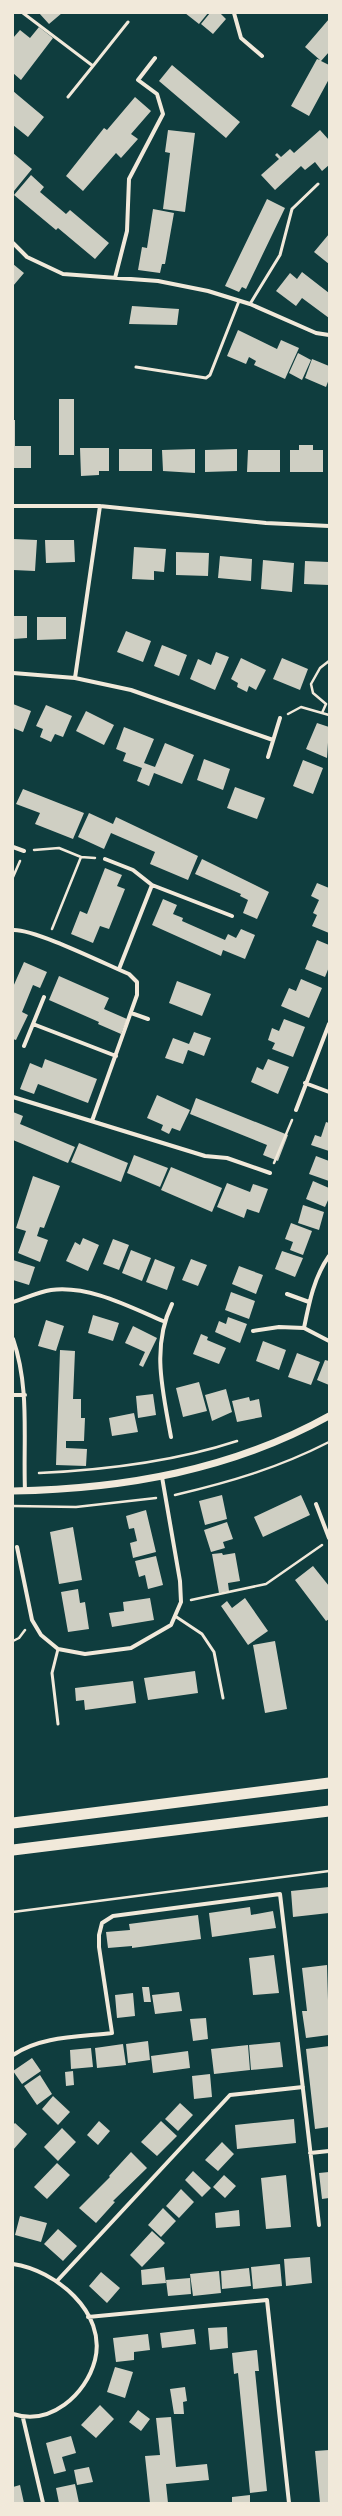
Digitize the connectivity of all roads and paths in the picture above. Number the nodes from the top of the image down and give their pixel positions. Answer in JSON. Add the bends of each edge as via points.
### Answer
{"nodes":[{"id":1,"x":23,"y":13,"type":"edge"},
{"id":2,"x":234,"y":13,"type":"edge"},
{"id":3,"x":128,"y":22,"type":"dead end"},
{"id":4,"x":262,"y":56,"type":"dead end"},
{"id":5,"x":155,"y":58,"type":"dead end"},
{"id":6,"x":93,"y":66,"type":"junction"},
{"id":7,"x":68,"y":98,"type":"dead end"},
{"id":8,"x":318,"y":184,"type":"dead end"},
{"id":9,"x":13,"y":243,"type":"edge"},
{"id":10,"x":115,"y":278,"type":"junction"},
{"id":11,"x":239,"y":301,"type":"junction"},
{"id":12,"x":250,"y":304,"type":"junction"},
{"id":13,"x":329,"y":335,"type":"edge"},
{"id":14,"x":136,"y":367,"type":"dead end"},
{"id":15,"x":13,"y":506,"type":"edge"},
{"id":16,"x":100,"y":506,"type":"junction"},
{"id":17,"x":329,"y":526,"type":"edge"},
{"id":18,"x":329,"y":661,"type":"edge"},
{"id":19,"x":13,"y":673,"type":"edge"},
{"id":20,"x":75,"y":678,"type":"junction"},
{"id":21,"x":327,"y":704,"type":"edge"},
{"id":22,"x":322,"y":713,"type":"junction"},
{"id":23,"x":329,"y":715,"type":"edge"},
{"id":24,"x":280,"y":718,"type":"joint"},
{"id":25,"x":273,"y":740,"type":"junction"},
{"id":26,"x":268,"y":757,"type":"dead end"},
{"id":27,"x":13,"y":847,"type":"edge"},
{"id":28,"x":24,"y":851,"type":"junction"},
{"id":29,"x":105,"y":859,"type":"dead end"},
{"id":30,"x":13,"y":877,"type":"edge"},
{"id":31,"x":152,"y":885,"type":"junction"},
{"id":32,"x":232,"y":916,"type":"dead end"},
{"id":33,"x":13,"y":930,"type":"edge"},
{"id":34,"x":47,"y":940,"type":"junction"},
{"id":35,"x":119,"y":970,"type":"junction"},
{"id":36,"x":44,"y":997,"type":"dead end"},
{"id":37,"x":131,"y":1013,"type":"junction"},
{"id":38,"x":148,"y":1019,"type":"dead end"},
{"id":39,"x":33,"y":1024,"type":"junction"},
{"id":40,"x":329,"y":1024,"type":"edge"},
{"id":41,"x":24,"y":1046,"type":"dead end"},
{"id":42,"x":116,"y":1056,"type":"junction"},
{"id":43,"x":305,"y":1083,"type":"junction"},
{"id":44,"x":329,"y":1092,"type":"edge"},
{"id":45,"x":13,"y":1097,"type":"edge"},
{"id":46,"x":296,"y":1110,"type":"joint"},
{"id":47,"x":92,"y":1121,"type":"junction"},
{"id":48,"x":270,"y":1173,"type":"joint"},
{"id":49,"x":329,"y":1256,"type":"edge"},
{"id":50,"x":287,"y":1294,"type":"dead end"},
{"id":51,"x":13,"y":1302,"type":"edge"},
{"id":52,"x":309,"y":1302,"type":"junction"},
{"id":53,"x":172,"y":1304,"type":"dead end"},
{"id":54,"x":163,"y":1321,"type":"junction"},
{"id":55,"x":304,"y":1328,"type":"junction"},
{"id":56,"x":253,"y":1330,"type":"dead end"},
{"id":57,"x":13,"y":1339,"type":"edge"},
{"id":58,"x":329,"y":1342,"type":"edge"},
{"id":59,"x":13,"y":1395,"type":"edge"},
{"id":60,"x":25,"y":1395,"type":"junction"},
{"id":61,"x":329,"y":1416,"type":"edge"},
{"id":62,"x":171,"y":1437,"type":"dead end"},
{"id":63,"x":239,"y":1440,"type":"dead end"},
{"id":64,"x":39,"y":1473,"type":"dead end"},
{"id":65,"x":162,"y":1477,"type":"junction"},
{"id":66,"x":13,"y":1491,"type":"edge"},
{"id":67,"x":25,"y":1491,"type":"junction"},
{"id":68,"x":316,"y":1504,"type":"dead end"},
{"id":69,"x":329,"y":1539,"type":"edge"},
{"id":70,"x":17,"y":1547,"type":"dead end"},
{"id":71,"x":181,"y":1602,"type":"junction"},
{"id":72,"x":175,"y":1616,"type":"junction"},
{"id":73,"x":32,"y":1620,"type":"junction"},
{"id":74,"x":13,"y":1641,"type":"edge"},
{"id":75,"x":58,"y":1648,"type":"junction"},
{"id":76,"x":224,"y":1698,"type":"dead end"},
{"id":77,"x":58,"y":1724,"type":"dead end"},
{"id":78,"x":329,"y":1783,"type":"edge"},
{"id":79,"x":329,"y":1811,"type":"edge"},
{"id":80,"x":13,"y":1823,"type":"edge"},
{"id":81,"x":13,"y":1850,"type":"edge"},
{"id":82,"x":329,"y":1871,"type":"edge"},
{"id":83,"x":13,"y":1912,"type":"edge"},
{"id":84,"x":13,"y":2055,"type":"edge"},
{"id":85,"x":303,"y":2088,"type":"junction"},
{"id":86,"x":329,"y":2151,"type":"edge"},
{"id":87,"x":310,"y":2153,"type":"junction"},
{"id":88,"x":319,"y":2226,"type":"dead end"},
{"id":89,"x":13,"y":2264,"type":"edge"},
{"id":90,"x":57,"y":2281,"type":"junction"},
{"id":91,"x":88,"y":2317,"type":"junction"},
{"id":92,"x":13,"y":2414,"type":"edge"},
{"id":93,"x":23,"y":2418,"type":"junction"},
{"id":94,"x":43,"y":2503,"type":"edge"},
{"id":95,"x":288,"y":2503,"type":"edge"}],
"edges":[{"from":1,"to":6,"type":"lane"},
{"from":2,"to":4,"type":"street","via":[[241,38]]},
{"from":3,"to":6,"type":"lane"},
{"from":5,"to":10,"type":"street","via":[[138,80],[157,94],[164,114],[129,179],[127,231]]},
{"from":6,"to":7,"type":"lane"},
{"from":8,"to":12,"type":"lane","via":[[292,209],[280,255]]},
{"from":9,"to":10,"type":"street","via":[[27,257],[63,274]]},
{"from":10,"to":11,"type":"street","via":[[158,281],[208,291]]},
{"from":11,"to":12,"type":"street"},
{"from":11,"to":14,"type":"lane","via":[[210,375],[206,378]]},
{"from":12,"to":13,"type":"street","via":[[316,333]]},
{"from":15,"to":16,"type":"street"},
{"from":16,"to":17,"type":"street","via":[[266,523]]},
{"from":16,"to":20,"type":"street"},
{"from":18,"to":21,"type":"path","via":[[320,668],[311,684],[313,692]]},
{"from":19,"to":20,"type":"street"},
{"from":20,"to":25,"type":"street","via":[[131,690]]},
{"from":21,"to":22,"type":"path"},
{"from":22,"to":23,"type":"path"},
{"from":22,"to":24,"type":"path","via":[[301,708]]},
{"from":24,"to":25,"type":"street"},
{"from":25,"to":26,"type":"street"},
{"from":27,"to":28,"type":"street"},
{"from":28,"to":30,"type":"path"},
{"from":28,"to":34,"type":"path","via":[[59,848],[81,857]]},
{"from":29,"to":31,"type":"street","via":[[133,870]]},
{"from":31,"to":32,"type":"street"},
{"from":31,"to":35,"type":"street"},
{"from":33,"to":34,"type":"street","via":[[20,929]]},
{"from":34,"to":35,"type":"street"},
{"from":35,"to":37,"type":"street","via":[[129,974],[137,982],[137,995]]},
{"from":36,"to":39,"type":"street"},
{"from":37,"to":38,"type":"street"},
{"from":37,"to":42,"type":"street"},
{"from":39,"to":41,"type":"street"},
{"from":39,"to":42,"type":"street"},
{"from":40,"to":43,"type":"street"},
{"from":42,"to":47,"type":"street"},
{"from":43,"to":44,"type":"street"},
{"from":43,"to":46,"type":"street"},
{"from":45,"to":47,"type":"street"},
{"from":46,"to":48,"type":"path"},
{"from":47,"to":48,"type":"street","via":[[205,1156],[227,1158]]},
{"from":49,"to":52,"type":"street","via":[[321,1267]]},
{"from":50,"to":52,"type":"street"},
{"from":51,"to":54,"type":"street","via":[[52,1290],[79,1291],[112,1299]]},
{"from":52,"to":55,"type":"street"},
{"from":53,"to":54,"type":"street"},
{"from":54,"to":62,"type":"street","via":[[159,1365]]},
{"from":55,"to":56,"type":"street","via":[[279,1326]]},
{"from":55,"to":58,"type":"street"},
{"from":57,"to":60,"type":"street","via":[[20,1359]]},
{"from":59,"to":60,"type":"street"},
{"from":60,"to":67,"type":"street"},
{"from":61,"to":65,"type":"street","via":[[298,1433],[241,1456]]},
{"from":63,"to":64,"type":"path","via":[[136,1464],[85,1471]]},
{"from":65,"to":67,"type":"street","via":[[96,1488]]},
{"from":65,"to":71,"type":"street","via":[[180,1581]]},
{"from":66,"to":67,"type":"street"},
{"from":68,"to":69,"type":"street"},
{"from":69,"to":71,"type":"path","via":[[266,1584]]},
{"from":70,"to":73,"type":"street"},
{"from":71,"to":72,"type":"street"},
{"from":72,"to":75,"type":"street","via":[[170,1625],[131,1648],[85,1654]]},
{"from":72,"to":76,"type":"lane","via":[[202,1634],[214,1652]]},
{"from":73,"to":74,"type":"path","via":[[19,1638]]},
{"from":73,"to":75,"type":"street","via":[[41,1636]]},
{"from":75,"to":77,"type":"lane","via":[[52,1674]]},
{"from":78,"to":80,"type":"highway"},
{"from":79,"to":81,"type":"highway"},
{"from":82,"to":83,"type":"path"},
{"from":84,"to":85,"type":"street","via":[[44,2041],[112,2033],[98,1935],[102,1923],[113,1916],[280,1894]]},
{"from":85,"to":87,"type":"street"},
{"from":85,"to":90,"type":"street","via":[[230,2094]]},
{"from":86,"to":87,"type":"street"},
{"from":87,"to":88,"type":"street"},
{"from":89,"to":90,"type":"street","via":[[40,2271]]},
{"from":90,"to":91,"type":"street","via":[[74,2295]]},
{"from":91,"to":93,"type":"street","via":[[95,2337],[95,2359],[82,2386],[73,2399],[58,2410]]},
{"from":91,"to":95,"type":"street","via":[[267,2300]]},
{"from":92,"to":93,"type":"street"},
{"from":93,"to":94,"type":"street"}]}
